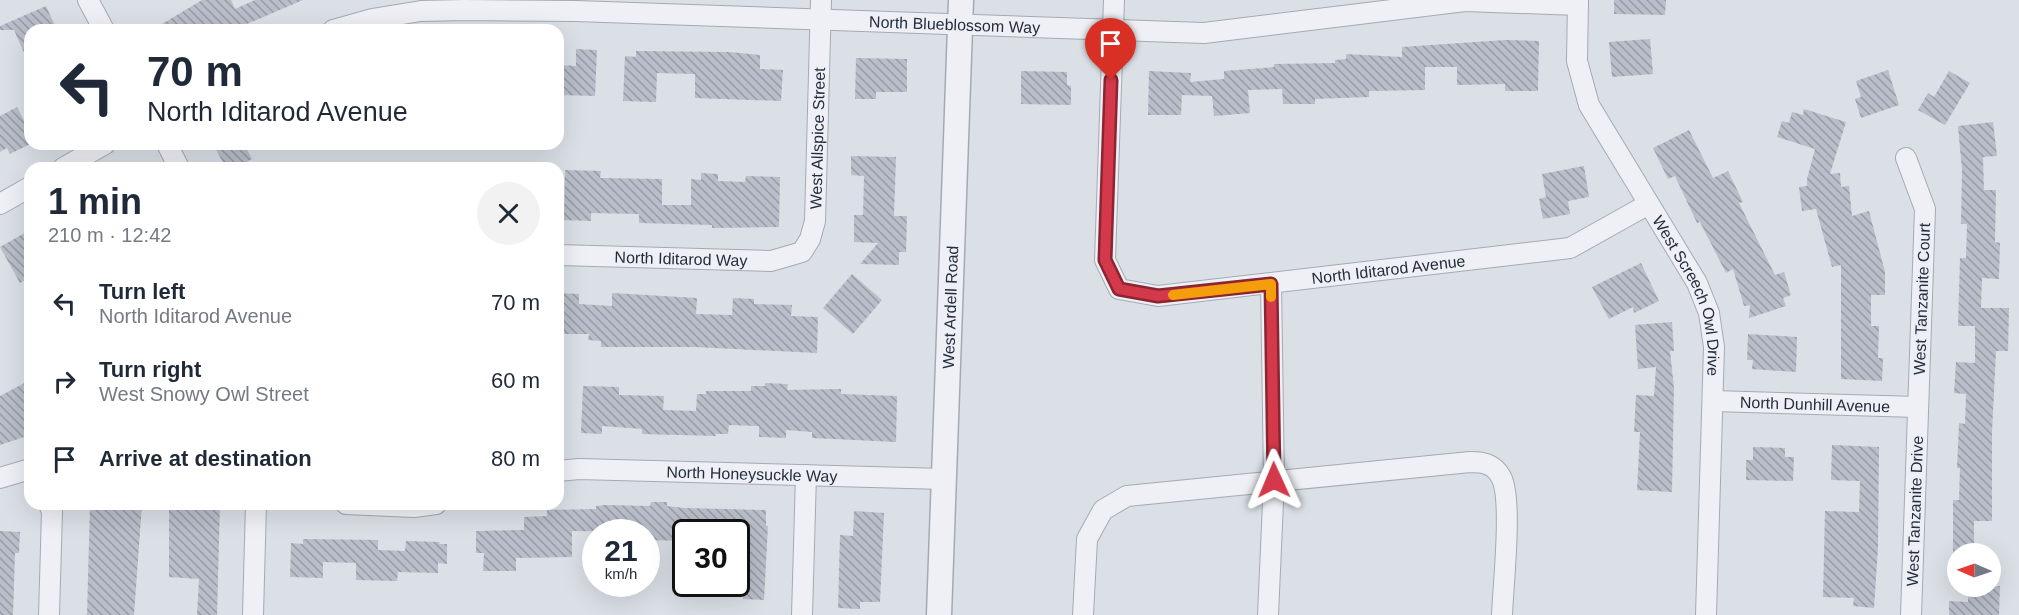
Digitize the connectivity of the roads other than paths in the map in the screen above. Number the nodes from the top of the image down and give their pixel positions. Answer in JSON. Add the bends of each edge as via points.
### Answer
{"nodes":[{"id":1,"x":88,"y":0,"type":"edge"},
{"id":2,"x":821,"y":0,"type":"edge"},
{"id":3,"x":961,"y":0,"type":"edge"},
{"id":4,"x":1114,"y":0,"type":"edge"},
{"id":5,"x":1578,"y":3,"type":"edge"},
{"id":6,"x":575,"y":5,"type":"edge"},
{"id":7,"x":1351,"y":7,"type":"edge"},
{"id":8,"x":821,"y":21,"type":"junction"},
{"id":9,"x":101,"y":24,"type":"edge"},
{"id":10,"x":354,"y":24,"type":"edge"},
{"id":11,"x":960,"y":26,"type":"junction"},
{"id":12,"x":1113,"y":30,"type":"junction"},
{"id":13,"x":94,"y":150,"type":"edge"},
{"id":14,"x":1906,"y":158,"type":"dead end"},
{"id":15,"x":74,"y":162,"type":"edge"},
{"id":16,"x":24,"y":190,"type":"edge"},
{"id":17,"x":0,"y":204,"type":"edge"},
{"id":18,"x":1647,"y":205,"type":"junction"},
{"id":19,"x":802,"y":252,"type":"joint"},
{"id":20,"x":564,"y":255,"type":"edge"},
{"id":21,"x":1271,"y":284,"type":"junction"},
{"id":22,"x":1713,"y":401,"type":"junction"},
{"id":23,"x":1918,"y":407,"type":"junction"},
{"id":24,"x":564,"y":470,"type":"edge"},
{"id":25,"x":24,"y":471,"type":"edge"},
{"id":26,"x":806,"y":476,"type":"junction"},
{"id":27,"x":0,"y":478,"type":"edge"},
{"id":28,"x":944,"y":479,"type":"junction"},
{"id":29,"x":1274,"y":480,"type":"junction"},
{"id":30,"x":51,"y":510,"type":"edge"},
{"id":31,"x":256,"y":510,"type":"edge"},
{"id":32,"x":49,"y":615,"type":"edge"},
{"id":33,"x":253,"y":615,"type":"edge"},
{"id":34,"x":801,"y":615,"type":"edge"},
{"id":35,"x":939,"y":615,"type":"edge"},
{"id":36,"x":1083,"y":615,"type":"edge"},
{"id":37,"x":1268,"y":615,"type":"edge"},
{"id":38,"x":1502,"y":615,"type":"edge"},
{"id":39,"x":1706,"y":615,"type":"edge"},
{"id":40,"x":1911,"y":615,"type":"edge"}],
"edges":[{"from":1,"to":9,"type":"street"},
{"from":2,"to":8,"type":"street","name":"West Allspice Street"},
{"from":3,"to":11,"type":"street","name":"West Ardell Road"},
{"from":4,"to":12,"type":"street"},
{"from":5,"to":7,"type":"street","name":"North Blueblossom Way"},
{"from":5,"to":18,"type":"street","name":"West Screech Owl Drive","via":[[1577,61],[1581,84],[1589,105]]},
{"from":6,"to":8,"type":"street","name":"North Blueblossom Way"},
{"from":6,"to":10,"type":"street","name":"North Blueblossom Way","via":[[421,11]]},
{"from":7,"to":12,"type":"street","name":"North Blueblossom Way","via":[[1204,33]]},
{"from":8,"to":11,"type":"street","name":"North Blueblossom Way"},
{"from":8,"to":19,"type":"street","name":"West Allspice Street","via":[[815,221]]},
{"from":11,"to":12,"type":"street","name":"North Blueblossom Way"},
{"from":11,"to":28,"type":"street","name":"West Ardell Road"},
{"from":12,"to":21,"type":"street","name":"North Iditarod Avenue","via":[[1105,260],[1119,289],[1158,296]]},
{"from":13,"to":15,"type":"street"},
{"from":14,"to":23,"type":"street","name":"West Tanzanite Court","via":[[1925,209]]},
{"from":16,"to":17,"type":"street"},
{"from":18,"to":21,"type":"street","name":"North Iditarod Avenue","via":[[1570,248]]},
{"from":18,"to":22,"type":"street","name":"West Screech Owl Drive","via":[[1697,283],[1709,313],[1714,347]]},
{"from":19,"to":20,"type":"street","name":"North Iditarod Way","via":[[771,261]]},
{"from":21,"to":29,"type":"street"},
{"from":22,"to":23,"type":"street","name":"North Dunhill Avenue"},
{"from":22,"to":39,"type":"street","name":"West Screech Owl Drive"},
{"from":23,"to":40,"type":"street","name":"West Tanzanite Drive"},
{"from":24,"to":26,"type":"street","name":"North Honeysuckle Way"},
{"from":25,"to":27,"type":"street"},
{"from":26,"to":28,"type":"street","name":"North Honeysuckle Way"},
{"from":26,"to":34,"type":"street"},
{"from":28,"to":35,"type":"street","name":"West Ardell Road"},
{"from":29,"to":36,"type":"street","via":[[1127,496],[1102,510],[1087,539]]},
{"from":29,"to":37,"type":"street"},
{"from":29,"to":38,"type":"street","via":[[1470,462],[1484,462],[1495,468],[1507,492]]},
{"from":30,"to":32,"type":"street"},
{"from":31,"to":33,"type":"street"}]}
